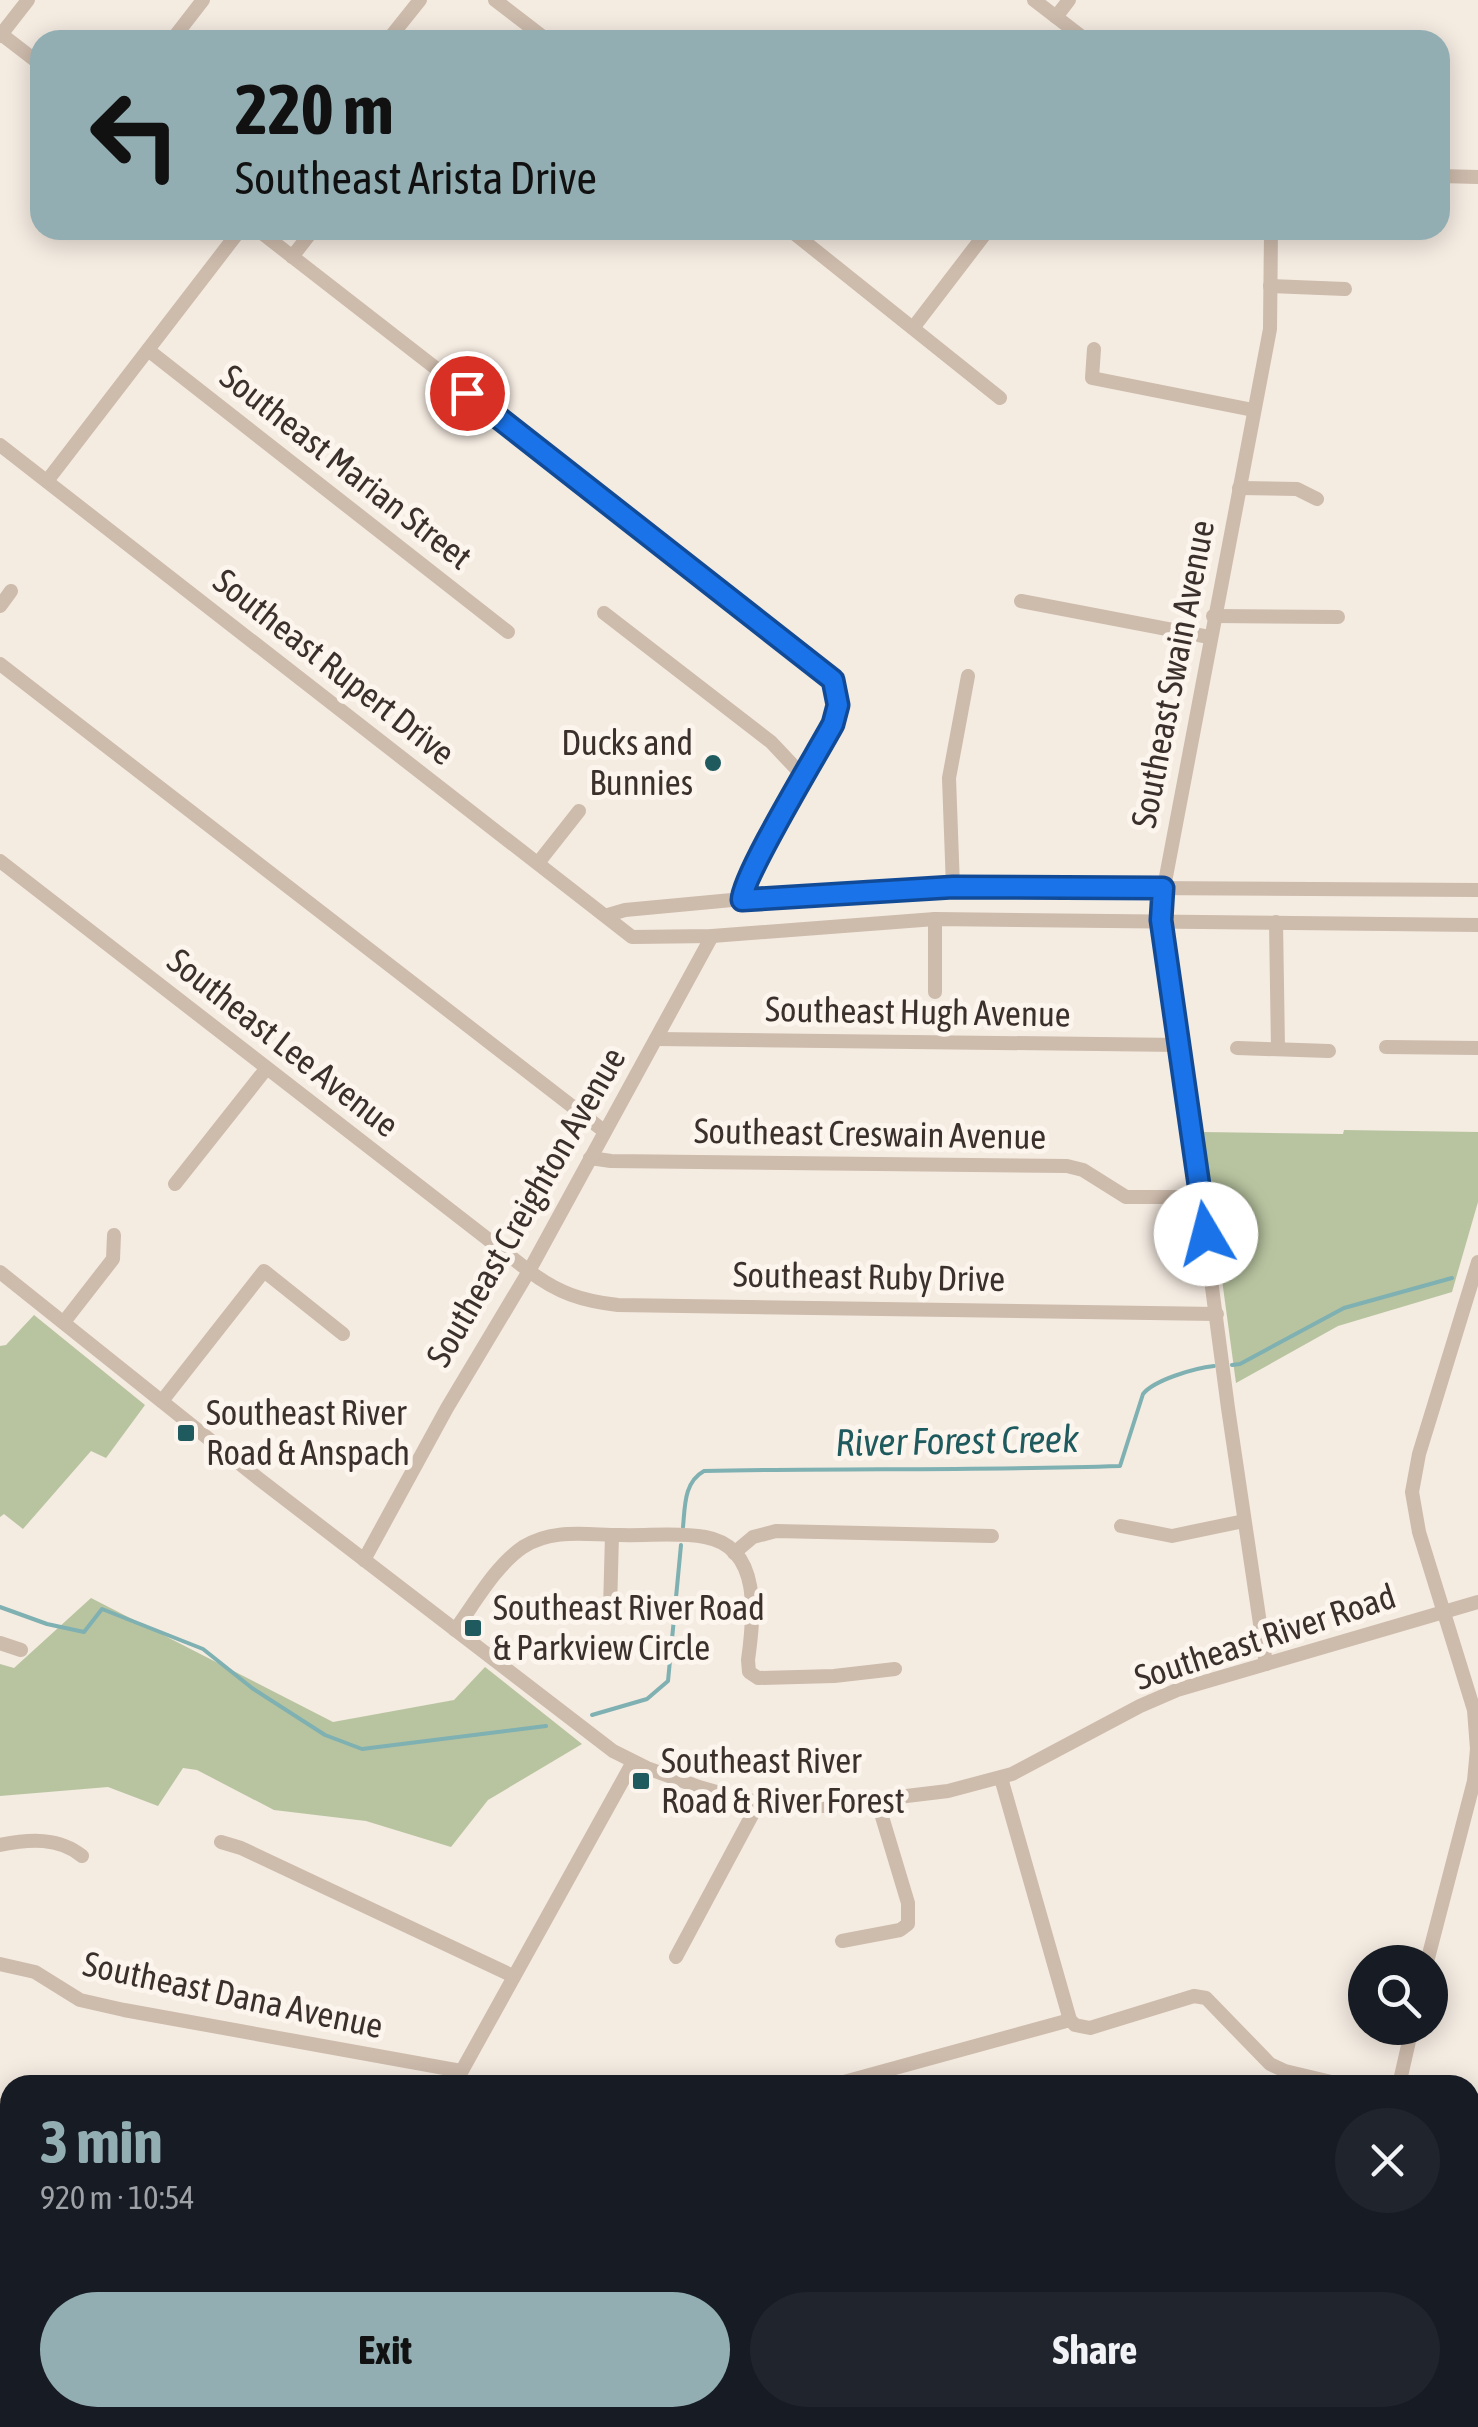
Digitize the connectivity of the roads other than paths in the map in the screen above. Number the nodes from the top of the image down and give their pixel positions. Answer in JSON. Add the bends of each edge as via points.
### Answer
{"nodes":[{"id":1,"x":28,"y":0,"type":"edge"},
{"id":2,"x":203,"y":0,"type":"edge"},
{"id":3,"x":420,"y":0,"type":"edge"},
{"id":4,"x":495,"y":0,"type":"edge"},
{"id":5,"x":1034,"y":0,"type":"edge"},
{"id":6,"x":1069,"y":0,"type":"edge"},
{"id":7,"x":1056,"y":17,"type":"junction"},
{"id":8,"x":180,"y":30,"type":"edge"},
{"id":9,"x":396,"y":30,"type":"edge"},
{"id":10,"x":534,"y":30,"type":"edge"},
{"id":11,"x":1073,"y":30,"type":"edge"},
{"id":12,"x":1,"y":35,"type":"edge"},
{"id":13,"x":30,"y":57,"type":"edge"},
{"id":14,"x":1450,"y":176,"type":"edge"},
{"id":15,"x":1478,"y":177,"type":"edge"},
{"id":16,"x":232,"y":240,"type":"edge"},
{"id":17,"x":271,"y":240,"type":"edge"},
{"id":18,"x":305,"y":240,"type":"edge"},
{"id":19,"x":803,"y":240,"type":"edge"},
{"id":20,"x":980,"y":240,"type":"edge"},
{"id":21,"x":1271,"y":240,"type":"edge"},
{"id":22,"x":292,"y":257,"type":"junction"},
{"id":23,"x":1270,"y":286,"type":"junction"},
{"id":24,"x":1345,"y":289,"type":"dead end"},
{"id":25,"x":913,"y":328,"type":"junction"},
{"id":26,"x":1094,"y":348,"type":"dead end"},
{"id":27,"x":148,"y":350,"type":"junction"},
{"id":28,"x":1000,"y":398,"type":"dead end"},
{"id":29,"x":1253,"y":410,"type":"junction"},
{"id":30,"x":0,"y":445,"type":"edge"},
{"id":31,"x":46,"y":481,"type":"junction"},
{"id":32,"x":1239,"y":488,"type":"junction"},
{"id":33,"x":1318,"y":499,"type":"dead end"},
{"id":34,"x":11,"y":591,"type":"dead end"},
{"id":35,"x":1022,"y":601,"type":"dead end"},
{"id":36,"x":0,"y":606,"type":"edge"},
{"id":37,"x":604,"y":613,"type":"dead end"},
{"id":38,"x":1213,"y":616,"type":"junction"},
{"id":39,"x":1338,"y":617,"type":"dead end"},
{"id":40,"x":508,"y":632,"type":"dead end"},
{"id":41,"x":1209,"y":637,"type":"junction"},
{"id":42,"x":0,"y":664,"type":"edge"},
{"id":43,"x":968,"y":676,"type":"dead end"},
{"id":44,"x":804,"y":777,"type":"junction"},
{"id":45,"x":580,"y":811,"type":"dead end"},
{"id":46,"x":0,"y":861,"type":"edge"},
{"id":47,"x":538,"y":862,"type":"junction"},
{"id":48,"x":953,"y":887,"type":"junction"},
{"id":49,"x":1163,"y":888,"type":"junction"},
{"id":50,"x":1478,"y":890,"type":"edge"},
{"id":51,"x":742,"y":900,"type":"junction"},
{"id":52,"x":608,"y":915,"type":"junction"},
{"id":53,"x":936,"y":919,"type":"junction"},
{"id":54,"x":1161,"y":920,"type":"junction"},
{"id":55,"x":1276,"y":922,"type":"junction"},
{"id":56,"x":1478,"y":925,"type":"edge"},
{"id":57,"x":712,"y":936,"type":"junction"},
{"id":58,"x":935,"y":992,"type":"dead end"},
{"id":59,"x":656,"y":1040,"type":"junction"},
{"id":60,"x":1180,"y":1045,"type":"junction"},
{"id":61,"x":1386,"y":1046,"type":"dead end"},
{"id":62,"x":1237,"y":1048,"type":"dead end"},
{"id":63,"x":1478,"y":1048,"type":"edge"},
{"id":64,"x":1278,"y":1049,"type":"junction"},
{"id":65,"x":1329,"y":1051,"type":"dead end"},
{"id":66,"x":266,"y":1069,"type":"junction"},
{"id":67,"x":604,"y":1132,"type":"junction"},
{"id":68,"x":590,"y":1158,"type":"junction"},
{"id":69,"x":175,"y":1184,"type":"dead end"},
{"id":70,"x":1201,"y":1198,"type":"junction"},
{"id":71,"x":114,"y":1236,"type":"dead end"},
{"id":72,"x":1478,"y":1262,"type":"edge"},
{"id":73,"x":0,"y":1272,"type":"edge"},
{"id":74,"x":529,"y":1272,"type":"junction"},
{"id":75,"x":1217,"y":1314,"type":"junction"},
{"id":76,"x":64,"y":1322,"type":"junction"},
{"id":77,"x":343,"y":1334,"type":"dead end"},
{"id":78,"x":162,"y":1401,"type":"junction"},
{"id":79,"x":1244,"y":1521,"type":"junction"},
{"id":80,"x":1120,"y":1526,"type":"dead end"},
{"id":81,"x":612,"y":1535,"type":"junction"},
{"id":82,"x":992,"y":1536,"type":"dead end"},
{"id":83,"x":734,"y":1553,"type":"junction"},
{"id":84,"x":364,"y":1560,"type":"junction"},
{"id":85,"x":1478,"y":1602,"type":"edge"},
{"id":86,"x":610,"y":1609,"type":"dead end"},
{"id":87,"x":1444,"y":1612,"type":"junction"},
{"id":88,"x":455,"y":1630,"type":"junction"},
{"id":89,"x":0,"y":1643,"type":"edge"},
{"id":90,"x":21,"y":1650,"type":"dead end"},
{"id":91,"x":1266,"y":1664,"type":"junction"},
{"id":92,"x":895,"y":1669,"type":"dead end"},
{"id":93,"x":633,"y":1762,"type":"junction"},
{"id":94,"x":1001,"y":1778,"type":"junction"},
{"id":95,"x":878,"y":1800,"type":"junction"},
{"id":96,"x":759,"y":1802,"type":"junction"},
{"id":97,"x":221,"y":1842,"type":"dead end"},
{"id":98,"x":0,"y":1845,"type":"edge"},
{"id":99,"x":82,"y":1856,"type":"dead end"},
{"id":100,"x":842,"y":1941,"type":"dead end"},
{"id":101,"x":1431,"y":1945,"type":"edge"},
{"id":102,"x":676,"y":1957,"type":"dead end"},
{"id":103,"x":0,"y":1964,"type":"edge"},
{"id":104,"x":513,"y":1976,"type":"junction"},
{"id":105,"x":1070,"y":2020,"type":"junction"},
{"id":106,"x":1408,"y":2045,"type":"edge"},
{"id":107,"x":443,"y":2075,"type":"edge"},
{"id":108,"x":460,"y":2075,"type":"edge"},
{"id":109,"x":869,"y":2075,"type":"edge"},
{"id":110,"x":1299,"y":2075,"type":"edge"},
{"id":111,"x":1400,"y":2075,"type":"edge"}],
"edges":[{"from":1,"to":12,"type":"street"},
{"from":2,"to":8,"type":"street"},
{"from":3,"to":9,"type":"street"},
{"from":4,"to":10,"type":"street"},
{"from":5,"to":7,"type":"street"},
{"from":6,"to":7,"type":"street"},
{"from":7,"to":11,"type":"street"},
{"from":12,"to":13,"type":"street"},
{"from":14,"to":15,"type":"street"},
{"from":16,"to":27,"type":"street"},
{"from":17,"to":22,"type":"street"},
{"from":18,"to":22,"type":"street"},
{"from":19,"to":25,"type":"street"},
{"from":20,"to":25,"type":"street"},
{"from":21,"to":23,"type":"street","name":"Southeast Swain Avenue"},
{"from":22,"to":44,"type":"street","via":[[829,674],[837,688],[837,713]]},
{"from":23,"to":24,"type":"street"},
{"from":23,"to":29,"type":"street","name":"Southeast Swain Avenue","via":[[1270,329]]},
{"from":25,"to":28,"type":"street"},
{"from":26,"to":29,"type":"street","via":[[1092,378]]},
{"from":27,"to":31,"type":"street"},
{"from":27,"to":40,"type":"street","name":"Southeast Marian Street"},
{"from":29,"to":32,"type":"street","name":"Southeast Swain Avenue"},
{"from":30,"to":31,"type":"street","name":"Southeast Rupert Drive"},
{"from":31,"to":47,"type":"street","name":"Southeast Rupert Drive"},
{"from":32,"to":33,"type":"street","via":[[1297,489]]},
{"from":32,"to":38,"type":"street","name":"Southeast Swain Avenue"},
{"from":34,"to":36,"type":"street"},
{"from":35,"to":41,"type":"street"},
{"from":37,"to":44,"type":"street","via":[[772,742]]},
{"from":38,"to":39,"type":"street"},
{"from":38,"to":41,"type":"street","name":"Southeast Swain Avenue"},
{"from":41,"to":49,"type":"street","name":"Southeast Swain Avenue"},
{"from":42,"to":67,"type":"street"},
{"from":43,"to":48,"type":"street","via":[[949,778]]},
{"from":44,"to":51,"type":"street"},
{"from":45,"to":47,"type":"street"},
{"from":46,"to":66,"type":"street","name":"Southeast Lee Avenue"},
{"from":47,"to":52,"type":"street","name":"Southeast Rupert Drive"},
{"from":48,"to":49,"type":"street"},
{"from":48,"to":51,"type":"street"},
{"from":49,"to":50,"type":"street"},
{"from":49,"to":54,"type":"street","name":"Southeast Swain Avenue"},
{"from":51,"to":52,"type":"street"},
{"from":52,"to":57,"type":"street","name":"Southeast Rupert Drive","via":[[632,936]]},
{"from":53,"to":54,"type":"street"},
{"from":53,"to":57,"type":"street"},
{"from":53,"to":58,"type":"street"},
{"from":54,"to":55,"type":"street"},
{"from":54,"to":60,"type":"street","name":"Southeast Swain Avenue"},
{"from":55,"to":56,"type":"street"},
{"from":55,"to":64,"type":"street"},
{"from":57,"to":59,"type":"street","name":"Southeast Creighton Avenue"},
{"from":59,"to":60,"type":"street","name":"Southeast Hugh Avenue"},
{"from":59,"to":67,"type":"street","name":"Southeast Creighton Avenue"},
{"from":60,"to":70,"type":"street","name":"Southeast Swain Avenue"},
{"from":61,"to":63,"type":"street"},
{"from":62,"to":64,"type":"street"},
{"from":64,"to":65,"type":"street"},
{"from":66,"to":69,"type":"street"},
{"from":66,"to":74,"type":"street","name":"Southeast Lee Avenue"},
{"from":67,"to":68,"type":"street","name":"Southeast Creighton Avenue"},
{"from":68,"to":70,"type":"street","name":"Southeast Creswain Avenue","via":[[1066,1166],[1126,1196]]},
{"from":68,"to":74,"type":"street","name":"Southeast Creighton Avenue"},
{"from":70,"to":75,"type":"street","name":"Southeast Swain Avenue"},
{"from":71,"to":76,"type":"street","via":[[113,1259]]},
{"from":72,"to":87,"type":"street","via":[[1412,1492]]},
{"from":73,"to":76,"type":"street","name":"Southeast River Road"},
{"from":74,"to":75,"type":"street","name":"Southeast Ruby Drive","via":[[560,1293],[618,1305]]},
{"from":74,"to":84,"type":"street","name":"Southeast Creighton Avenue"},
{"from":75,"to":79,"type":"street","name":"Southeast Swain Avenue"},
{"from":76,"to":78,"type":"street","name":"Southeast River Road"},
{"from":77,"to":78,"type":"street","via":[[264,1271]]},
{"from":78,"to":84,"type":"street","name":"Southeast River Road"},
{"from":79,"to":80,"type":"street","via":[[1172,1536]]},
{"from":79,"to":91,"type":"street","name":"Southeast Swain Avenue"},
{"from":81,"to":83,"type":"street","via":[[702,1536]]},
{"from":81,"to":86,"type":"street"},
{"from":81,"to":88,"type":"street","via":[[558,1534],[526,1546]]},
{"from":82,"to":83,"type":"street","via":[[776,1531],[753,1537]]},
{"from":83,"to":92,"type":"street","via":[[752,1589],[750,1672],[758,1678]]},
{"from":84,"to":88,"type":"street","name":"Southeast River Road"},
{"from":85,"to":87,"type":"street","name":"Southeast River Road"},
{"from":87,"to":91,"type":"street","name":"Southeast River Road"},
{"from":87,"to":101,"type":"street","via":[[1474,1710],[1478,1749]]},
{"from":88,"to":93,"type":"street","name":"Southeast River Road"},
{"from":89,"to":90,"type":"street"},
{"from":91,"to":94,"type":"street","name":"Southeast River Road","via":[[1157,1698]]},
{"from":93,"to":96,"type":"street","name":"Southeast River Road"},
{"from":93,"to":104,"type":"street"},
{"from":94,"to":95,"type":"street","name":"Southeast River Road"},
{"from":94,"to":105,"type":"street"},
{"from":95,"to":96,"type":"street","name":"Southeast River Road"},
{"from":95,"to":100,"type":"street","via":[[908,1924]]},
{"from":96,"to":102,"type":"street"},
{"from":97,"to":104,"type":"street"},
{"from":98,"to":99,"type":"street","via":[[66,1843]]},
{"from":103,"to":107,"type":"street","name":"Southeast Dana Avenue","via":[[21,1966],[80,2000]]},
{"from":104,"to":108,"type":"street"},
{"from":105,"to":109,"type":"street"},
{"from":105,"to":110,"type":"street","via":[[1090,2028],[1206,1998],[1270,2064]]},
{"from":106,"to":111,"type":"street"}]}
